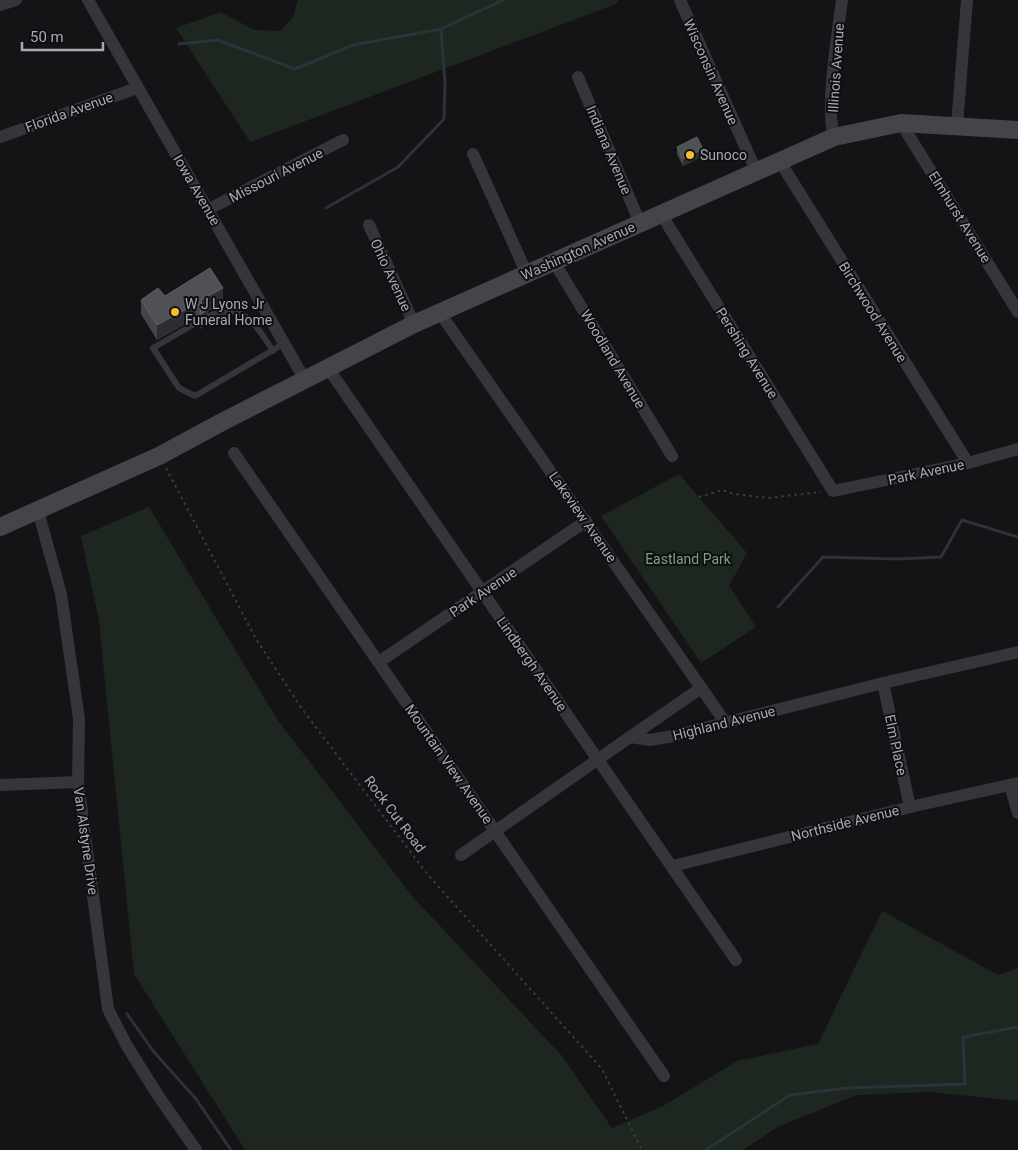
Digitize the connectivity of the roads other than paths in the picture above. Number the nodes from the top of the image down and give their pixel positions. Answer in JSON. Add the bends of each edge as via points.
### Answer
{"nodes":[{"id":1,"x":16,"y":0,"type":"edge"},
{"id":2,"x":88,"y":0,"type":"edge"},
{"id":3,"x":680,"y":0,"type":"edge"},
{"id":4,"x":842,"y":0,"type":"edge"},
{"id":5,"x":966,"y":0,"type":"edge"},
{"id":6,"x":0,"y":6,"type":"edge"},
{"id":7,"x":578,"y":77,"type":"dead end"},
{"id":8,"x":137,"y":88,"type":"junction"},
{"id":9,"x":901,"y":123,"type":"junction"},
{"id":10,"x":957,"y":126,"type":"junction"},
{"id":11,"x":1018,"y":130,"type":"edge"},
{"id":12,"x":0,"y":137,"type":"edge"},
{"id":13,"x":834,"y":137,"type":"junction"},
{"id":14,"x":343,"y":140,"type":"dead end"},
{"id":15,"x":474,"y":154,"type":"dead end"},
{"id":16,"x":780,"y":160,"type":"junction"},
{"id":17,"x":756,"y":171,"type":"junction"},
{"id":18,"x":209,"y":209,"type":"junction"},
{"id":19,"x":661,"y":214,"type":"junction"},
{"id":20,"x":640,"y":223,"type":"junction"},
{"id":21,"x":369,"y":225,"type":"dead end"},
{"id":22,"x":554,"y":262,"type":"junction"},
{"id":23,"x":528,"y":274,"type":"junction"},
{"id":24,"x":1018,"y":312,"type":"edge"},
{"id":25,"x":440,"y":313,"type":"junction"},
{"id":26,"x":205,"y":318,"type":"edge"},
{"id":27,"x":196,"y":323,"type":"dead end"},
{"id":28,"x":414,"y":324,"type":"junction"},
{"id":29,"x":285,"y":343,"type":"junction"},
{"id":30,"x":273,"y":350,"type":"junction"},
{"id":31,"x":328,"y":368,"type":"junction"},
{"id":32,"x":305,"y":380,"type":"junction"},
{"id":33,"x":1018,"y":449,"type":"edge"},
{"id":34,"x":234,"y":453,"type":"dead end"},
{"id":35,"x":672,"y":456,"type":"dead end"},
{"id":36,"x":968,"y":463,"type":"junction"},
{"id":37,"x":833,"y":491,"type":"joint"},
{"id":38,"x":38,"y":511,"type":"junction"},
{"id":39,"x":586,"y":521,"type":"junction"},
{"id":40,"x":0,"y":527,"type":"edge"},
{"id":41,"x":483,"y":592,"type":"junction"},
{"id":42,"x":1018,"y":652,"type":"edge"},
{"id":43,"x":379,"y":662,"type":"junction"},
{"id":44,"x":883,"y":683,"type":"junction"},
{"id":45,"x":701,"y":688,"type":"junction"},
{"id":46,"x":725,"y":722,"type":"junction"},
{"id":47,"x":630,"y":737,"type":"junction"},
{"id":48,"x":599,"y":760,"type":"junction"},
{"id":49,"x":78,"y":782,"type":"junction"},
{"id":50,"x":1014,"y":784,"type":"edge"},
{"id":51,"x":0,"y":786,"type":"edge"},
{"id":52,"x":910,"y":807,"type":"junction"},
{"id":53,"x":1018,"y":813,"type":"edge"},
{"id":54,"x":496,"y":831,"type":"junction"},
{"id":55,"x":461,"y":855,"type":"dead end"},
{"id":56,"x":673,"y":866,"type":"junction"},
{"id":57,"x":736,"y":960,"type":"dead end"},
{"id":58,"x":664,"y":1076,"type":"dead end"},
{"id":59,"x":196,"y":1150,"type":"edge"}],
"edges":[{"from":1,"to":6,"type":"street"},
{"from":2,"to":8,"type":"street","name":"Iowa Avenue"},
{"from":3,"to":17,"type":"street","name":"Wisconsin Avenue"},
{"from":4,"to":13,"type":"street","name":"Illinois Avenue","via":[[832,96]]},
{"from":5,"to":10,"type":"street"},
{"from":7,"to":20,"type":"street","name":"Indiana Avenue"},
{"from":8,"to":12,"type":"street","name":"Florida Avenue"},
{"from":8,"to":18,"type":"street","name":"Iowa Avenue"},
{"from":9,"to":10,"type":"street","name":"Washington Avenue"},
{"from":9,"to":13,"type":"street","name":"Washington Avenue"},
{"from":9,"to":24,"type":"street","name":"Elmhurst Avenue"},
{"from":10,"to":11,"type":"street","name":"Washington Avenue"},
{"from":13,"to":16,"type":"street","name":"Washington Avenue"},
{"from":14,"to":18,"type":"street","name":"Missouri Avenue"},
{"from":15,"to":23,"type":"street"},
{"from":16,"to":17,"type":"street","name":"Washington Avenue"},
{"from":16,"to":36,"type":"street","name":"Birchwood Avenue"},
{"from":17,"to":19,"type":"street","name":"Washington Avenue"},
{"from":18,"to":29,"type":"street","name":"Iowa Avenue"},
{"from":19,"to":20,"type":"street","name":"Washington Avenue"},
{"from":19,"to":37,"type":"street","name":"Pershing Avenue"},
{"from":20,"to":22,"type":"street","name":"Washington Avenue"},
{"from":21,"to":28,"type":"street","name":"Ohio Avenue"},
{"from":22,"to":23,"type":"street","name":"Washington Avenue"},
{"from":22,"to":35,"type":"street","name":"Woodland Avenue"},
{"from":23,"to":25,"type":"street","name":"Washington Avenue"},
{"from":25,"to":28,"type":"street","name":"Washington Avenue"},
{"from":25,"to":39,"type":"street","name":"Lakeview Avenue"},
{"from":26,"to":30,"type":"lane","via":[[216,312],[239,313],[255,322]]},
{"from":27,"to":30,"type":"lane","via":[[154,348],[179,388],[195,396]]},
{"from":28,"to":31,"type":"street","name":"Washington Avenue"},
{"from":29,"to":30,"type":"lane"},
{"from":29,"to":32,"type":"street","name":"Iowa Avenue"},
{"from":31,"to":32,"type":"street","name":"Washington Avenue"},
{"from":31,"to":41,"type":"street","name":"Lindbergh Avenue"},
{"from":32,"to":38,"type":"street","name":"Washington Avenue","via":[[162,461]]},
{"from":33,"to":36,"type":"street","name":"Park Avenue"},
{"from":34,"to":43,"type":"street","name":"Mountain View Avenue"},
{"from":36,"to":37,"type":"street","name":"Park Avenue"},
{"from":38,"to":40,"type":"street","name":"Washington Avenue"},
{"from":38,"to":49,"type":"street","name":"Van Alstyne Drive","via":[[61,594],[79,719]]},
{"from":39,"to":41,"type":"street","name":"Park Avenue"},
{"from":39,"to":45,"type":"street","name":"Lakeview Avenue"},
{"from":41,"to":43,"type":"street","name":"Park Avenue"},
{"from":41,"to":48,"type":"street","name":"Lindbergh Avenue"},
{"from":42,"to":44,"type":"street","name":"Highland Avenue"},
{"from":43,"to":54,"type":"street","name":"Mountain View Avenue"},
{"from":44,"to":46,"type":"street","name":"Highland Avenue"},
{"from":44,"to":52,"type":"street","name":"Elm Place"},
{"from":45,"to":46,"type":"street","name":"Lakeview Avenue"},
{"from":45,"to":47,"type":"street"},
{"from":46,"to":47,"type":"street","name":"Highland Avenue","via":[[650,740]]},
{"from":47,"to":48,"type":"street"},
{"from":48,"to":54,"type":"street"},
{"from":48,"to":56,"type":"street","name":"Lindbergh Avenue"},
{"from":49,"to":51,"type":"street"},
{"from":49,"to":59,"type":"street","name":"Van Alstyne Drive","via":[[108,1009],[137,1062]]},
{"from":50,"to":52,"type":"street","name":"Northside Avenue"},
{"from":50,"to":53,"type":"street"},
{"from":52,"to":56,"type":"street","name":"Northside Avenue"},
{"from":54,"to":55,"type":"street"},
{"from":54,"to":58,"type":"street","name":"Mountain View Avenue"},
{"from":56,"to":57,"type":"street","name":"Lindbergh Avenue"}]}
